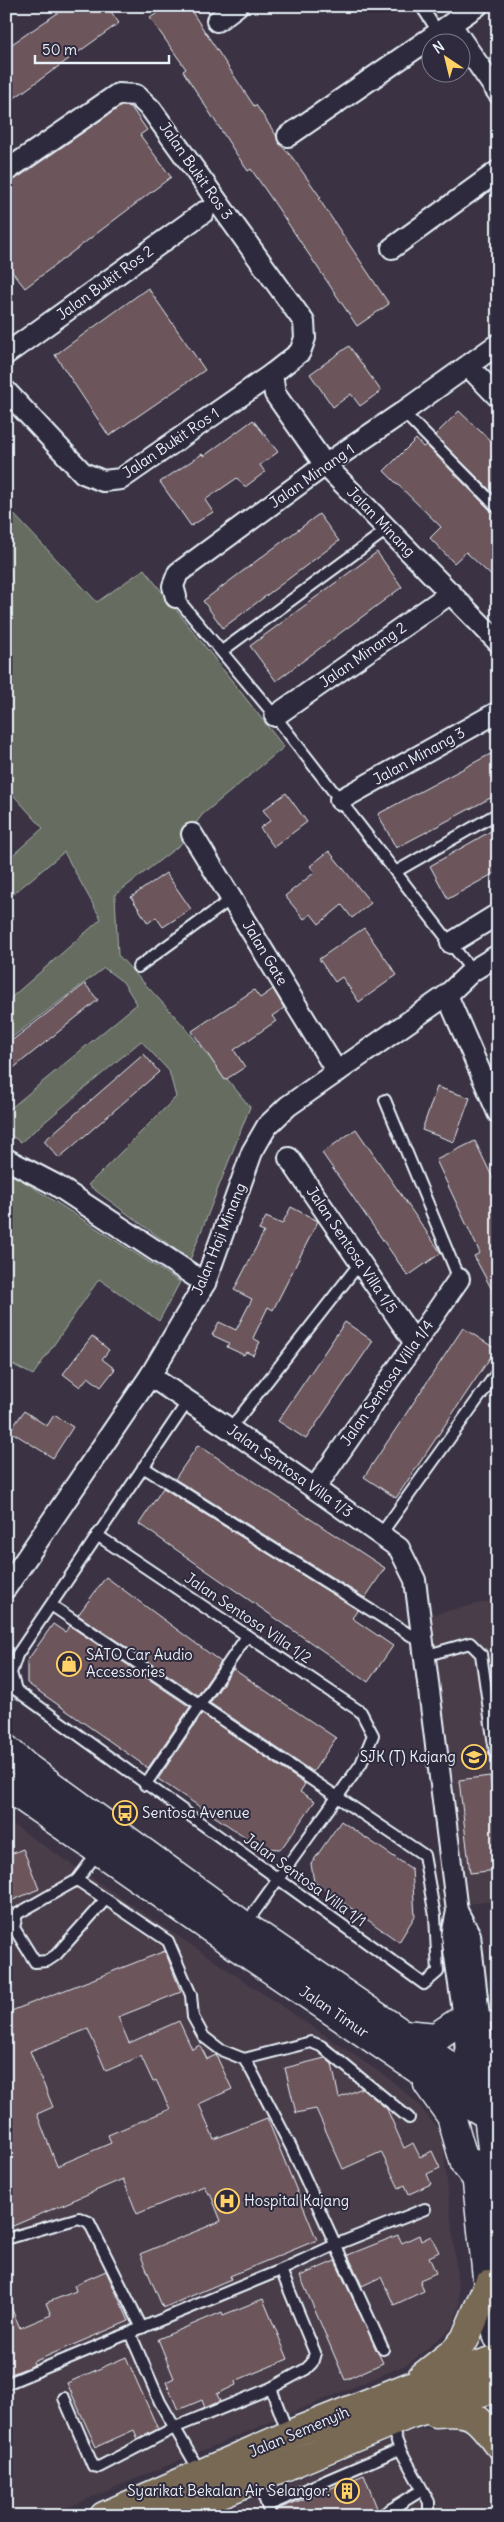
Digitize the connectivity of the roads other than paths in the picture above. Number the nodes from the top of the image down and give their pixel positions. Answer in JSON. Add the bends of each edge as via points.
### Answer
{"nodes":[{"id":1,"x":237,"y":6,"type":"edge"},
{"id":2,"x":421,"y":6,"type":"edge"},
{"id":3,"x":477,"y":6,"type":"edge"},
{"id":4,"x":217,"y":21,"type":"dead end"},
{"id":5,"x":445,"y":29,"type":"junction"},
{"id":6,"x":498,"y":93,"type":"edge"},
{"id":7,"x":288,"y":136,"type":"dead end"},
{"id":8,"x":6,"y":171,"type":"edge"},
{"id":9,"x":498,"y":171,"type":"edge"},
{"id":10,"x":204,"y":212,"type":"dead end"},
{"id":11,"x":392,"y":248,"type":"dead end"},
{"id":12,"x":498,"y":344,"type":"edge"},
{"id":13,"x":6,"y":354,"type":"edge"},
{"id":14,"x":468,"y":366,"type":"junction"},
{"id":15,"x":264,"y":379,"type":"junction"},
{"id":16,"x":6,"y":391,"type":"edge"},
{"id":17,"x":497,"y":395,"type":"edge"},
{"id":18,"x":404,"y":412,"type":"junction"},
{"id":19,"x":325,"y":465,"type":"junction"},
{"id":20,"x":498,"y":508,"type":"edge"},
{"id":21,"x":388,"y":529,"type":"junction"},
{"id":22,"x":451,"y":593,"type":"junction"},
{"id":23,"x":176,"y":597,"type":"joint"},
{"id":24,"x":498,"y":642,"type":"edge"},
{"id":25,"x":222,"y":651,"type":"junction"},
{"id":26,"x":498,"y":712,"type":"edge"},
{"id":27,"x":275,"y":716,"type":"junction"},
{"id":28,"x":340,"y":800,"type":"junction"},
{"id":29,"x":498,"y":813,"type":"edge"},
{"id":30,"x":192,"y":834,"type":"dead end"},
{"id":31,"x":397,"y":871,"type":"junction"},
{"id":32,"x":231,"y":899,"type":"junction"},
{"id":33,"x":498,"y":914,"type":"edge"},
{"id":34,"x":451,"y":943,"type":"junction"},
{"id":35,"x":498,"y":956,"type":"edge"},
{"id":36,"x":138,"y":968,"type":"dead end"},
{"id":37,"x":472,"y":971,"type":"junction"},
{"id":38,"x":447,"y":995,"type":"junction"},
{"id":39,"x":337,"y":1072,"type":"junction"},
{"id":40,"x":385,"y":1100,"type":"dead end"},
{"id":41,"x":498,"y":1113,"type":"edge"},
{"id":42,"x":289,"y":1158,"type":"dead end"},
{"id":43,"x":6,"y":1159,"type":"edge"},
{"id":44,"x":360,"y":1262,"type":"junction"},
{"id":45,"x":459,"y":1279,"type":"joint"},
{"id":46,"x":204,"y":1283,"type":"junction"},
{"id":47,"x":415,"y":1342,"type":"junction"},
{"id":48,"x":498,"y":1371,"type":"edge"},
{"id":49,"x":150,"y":1376,"type":"junction"},
{"id":50,"x":188,"y":1401,"type":"junction"},
{"id":51,"x":230,"y":1429,"type":"junction"},
{"id":52,"x":143,"y":1467,"type":"junction"},
{"id":53,"x":315,"y":1488,"type":"junction"},
{"id":54,"x":381,"y":1534,"type":"junction"},
{"id":55,"x":98,"y":1535,"type":"junction"},
{"id":56,"x":14,"y":1565,"type":"edge"},
{"id":57,"x":6,"y":1588,"type":"edge"},
{"id":58,"x":51,"y":1605,"type":"junction"},
{"id":59,"x":247,"y":1636,"type":"junction"},
{"id":60,"x":424,"y":1650,"type":"junction"},
{"id":61,"x":200,"y":1704,"type":"junction"},
{"id":62,"x":6,"y":1749,"type":"edge"},
{"id":63,"x":495,"y":1752,"type":"dead end"},
{"id":64,"x":146,"y":1785,"type":"junction"},
{"id":65,"x":6,"y":1786,"type":"edge"},
{"id":66,"x":336,"y":1798,"type":"junction"},
{"id":67,"x":108,"y":1841,"type":"junction"},
{"id":68,"x":278,"y":1879,"type":"junction"},
{"id":69,"x":77,"y":1880,"type":"junction"},
{"id":70,"x":105,"y":1900,"type":"junction"},
{"id":71,"x":245,"y":1926,"type":"junction"},
{"id":72,"x":480,"y":2018,"type":"edge"},
{"id":73,"x":404,"y":2034,"type":"junction"},
{"id":74,"x":244,"y":2059,"type":"junction"},
{"id":75,"x":416,"y":2068,"type":"junction"},
{"id":76,"x":478,"y":2096,"type":"junction"},
{"id":77,"x":409,"y":2118,"type":"dead end"},
{"id":78,"x":477,"y":2179,"type":"junction"},
{"id":79,"x":498,"y":2197,"type":"edge"},
{"id":80,"x":425,"y":2209,"type":"dead end"},
{"id":81,"x":6,"y":2239,"type":"edge"},
{"id":82,"x":335,"y":2245,"type":"junction"},
{"id":83,"x":281,"y":2270,"type":"junction"},
{"id":84,"x":488,"y":2285,"type":"junction"},
{"id":85,"x":142,"y":2328,"type":"junction"},
{"id":86,"x":130,"y":2333,"type":"junction"},
{"id":87,"x":498,"y":2337,"type":"edge"},
{"id":88,"x":384,"y":2349,"type":"dead end"},
{"id":89,"x":498,"y":2359,"type":"edge"},
{"id":90,"x":6,"y":2384,"type":"edge"},
{"id":91,"x":411,"y":2386,"type":"junction"},
{"id":92,"x":498,"y":2387,"type":"edge"},
{"id":93,"x":270,"y":2388,"type":"junction"},
{"id":94,"x":64,"y":2398,"type":"dead end"},
{"id":95,"x":399,"y":2419,"type":"junction"},
{"id":96,"x":176,"y":2427,"type":"junction"},
{"id":97,"x":498,"y":2444,"type":"edge"},
{"id":98,"x":295,"y":2447,"type":"junction"},
{"id":99,"x":400,"y":2449,"type":"junction"},
{"id":100,"x":257,"y":2478,"type":"junction"},
{"id":101,"x":422,"y":2490,"type":"junction"},
{"id":102,"x":209,"y":2491,"type":"edge"},
{"id":103,"x":269,"y":2511,"type":"edge"},
{"id":104,"x":104,"y":2516,"type":"edge"},
{"id":105,"x":167,"y":2516,"type":"edge"},
{"id":106,"x":380,"y":2516,"type":"edge"},
{"id":107,"x":429,"y":2516,"type":"edge"}],
"edges":[{"from":1,"to":4,"type":"street"},
{"from":2,"to":5,"type":"lane"},
{"from":3,"to":5,"type":"street"},
{"from":5,"to":6,"type":"street"},
{"from":5,"to":7,"type":"street"},
{"from":8,"to":15,"type":"street","name":"Jalan Bukit Ros 3","via":[[118,94],[136,94],[151,109],[304,322],[305,338],[300,352]]},
{"from":9,"to":11,"type":"street"},
{"from":10,"to":13,"type":"street","name":"Jalan Bukit Ros 2"},
{"from":12,"to":14,"type":"street","name":"Jalan Minang 1"},
{"from":14,"to":17,"type":"street"},
{"from":14,"to":18,"type":"street","name":"Jalan Minang 1"},
{"from":15,"to":16,"type":"street","name":"Jalan Bukit Ros 1","via":[[121,479],[103,481],[83,473]]},
{"from":15,"to":19,"type":"street","name":"Jalan Minang"},
{"from":18,"to":19,"type":"street","name":"Jalan Minang 1"},
{"from":18,"to":20,"type":"lane"},
{"from":19,"to":21,"type":"street","name":"Jalan Minang"},
{"from":19,"to":23,"type":"street","name":"Jalan Minang 1","via":[[178,573],[172,586]]},
{"from":21,"to":22,"type":"street","name":"Jalan Minang"},
{"from":21,"to":25,"type":"lane"},
{"from":22,"to":24,"type":"street","name":"Jalan Minang"},
{"from":22,"to":27,"type":"street","name":"Jalan Minang 2"},
{"from":23,"to":25,"type":"lane"},
{"from":25,"to":27,"type":"lane"},
{"from":26,"to":28,"type":"street","name":"Jalan Minang 3"},
{"from":27,"to":28,"type":"lane"},
{"from":28,"to":31,"type":"lane"},
{"from":29,"to":31,"type":"lane"},
{"from":30,"to":32,"type":"street","name":"Jalan Gate"},
{"from":31,"to":34,"type":"lane"},
{"from":32,"to":36,"type":"lane"},
{"from":32,"to":39,"type":"street","name":"Jalan Gate"},
{"from":33,"to":34,"type":"street"},
{"from":34,"to":37,"type":"lane"},
{"from":35,"to":37,"type":"street","name":"Jalan Haji Minang"},
{"from":37,"to":38,"type":"street","name":"Jalan Haji Minang"},
{"from":38,"to":39,"type":"street","name":"Jalan Haji Minang"},
{"from":38,"to":41,"type":"street"},
{"from":39,"to":46,"type":"street","name":"Jalan Haji Minang","via":[[288,1106],[267,1126],[252,1152]]},
{"from":40,"to":45,"type":"lane"},
{"from":42,"to":44,"type":"street","name":"Jalan Sentosa Villa 1/5"},
{"from":43,"to":46,"type":"street","via":[[56,1186]]},
{"from":44,"to":47,"type":"street","name":"Jalan Sentosa Villa 1/5"},
{"from":44,"to":51,"type":"lane"},
{"from":45,"to":47,"type":"street","name":"Jalan Sentosa Villa 1/4"},
{"from":46,"to":49,"type":"street","name":"Jalan Haji Minang"},
{"from":47,"to":53,"type":"street","name":"Jalan Sentosa Villa 1/4"},
{"from":48,"to":54,"type":"lane"},
{"from":49,"to":50,"type":"street","name":"Jalan Sentosa Villa 1/3"},
{"from":49,"to":56,"type":"street","name":"Jalan Haji Minang"},
{"from":50,"to":51,"type":"street","name":"Jalan Sentosa Villa 1/3"},
{"from":50,"to":52,"type":"lane"},
{"from":51,"to":53,"type":"street","name":"Jalan Sentosa Villa 1/3"},
{"from":52,"to":55,"type":"lane"},
{"from":52,"to":60,"type":"lane"},
{"from":53,"to":54,"type":"street","name":"Jalan Sentosa Villa 1/3"},
{"from":54,"to":60,"type":"street","name":"Jalan Sentosa Villa 1/3","via":[[399,1548],[415,1580]]},
{"from":55,"to":58,"type":"lane"},
{"from":55,"to":59,"type":"lane","name":"Jalan Sentosa Villa 1/2"},
{"from":56,"to":57,"type":"street","name":"Jalan Haji Minang"},
{"from":58,"to":61,"type":"lane"},
{"from":58,"to":64,"type":"lane","name":"Jalan Sentosa Villa 1/1","via":[[17,1655],[11,1673],[16,1690]]},
{"from":59,"to":61,"type":"lane"},
{"from":59,"to":66,"type":"lane","name":"Jalan Sentosa Villa 1/2","via":[[361,1712],[373,1735],[361,1764]]},
{"from":60,"to":63,"type":"lane","via":[[470,1643],[481,1654]]},
{"from":60,"to":72,"type":"street","name":"Jalan Sentosa Villa 1/3","via":[[457,1911],[452,1936]]},
{"from":61,"to":64,"type":"lane"},
{"from":61,"to":66,"type":"lane"},
{"from":62,"to":67,"type":"main road","name":"Jalan Timur"},
{"from":64,"to":68,"type":"lane","name":"Jalan Sentosa Villa 1/1"},
{"from":65,"to":67,"type":"main road","name":"Jalan Timur"},
{"from":66,"to":68,"type":"lane"},
{"from":66,"to":68,"type":"lane","name":"Jalan Sentosa Villa 1/1","via":[[424,1855],[435,1916],[438,1972],[424,1984]]},
{"from":67,"to":69,"type":"lane"},
{"from":67,"to":71,"type":"main road","name":"Jalan Timur"},
{"from":67,"to":75,"type":"main road","name":"Jalan Timur"},
{"from":68,"to":71,"type":"lane"},
{"from":69,"to":70,"type":"lane"},
{"from":69,"to":70,"type":"lane","via":[[17,1914],[14,1928],[35,1962],[47,1961],[56,1955]]},
{"from":70,"to":74,"type":"lane","via":[[162,1937],[171,1947],[191,1995],[193,2017],[204,2037],[221,2050]]},
{"from":71,"to":73,"type":"main road","name":"Jalan Timur"},
{"from":72,"to":73,"type":"main road","via":[[436,2037]]},
{"from":72,"to":76,"type":"street","name":"Jalan Sentosa Villa 1/3"},
{"from":73,"to":76,"type":"main road","name":"Jalan Timur"},
{"from":74,"to":77,"type":"lane","via":[[311,2042],[321,2046]]},
{"from":74,"to":82,"type":"lane","via":[[291,2147]]},
{"from":75,"to":76,"type":"main road","name":"Jalan Timur"},
{"from":75,"to":78,"type":"main road","via":[[451,2116],[465,2164]]},
{"from":76,"to":78,"type":"main road"},
{"from":76,"to":79,"type":"main road"},
{"from":78,"to":84,"type":"main road"},
{"from":80,"to":82,"type":"lane"},
{"from":81,"to":85,"type":"lane","via":[[79,2218],[89,2222]]},
{"from":82,"to":83,"type":"lane"},
{"from":82,"to":88,"type":"lane"},
{"from":83,"to":85,"type":"lane"},
{"from":83,"to":93,"type":"lane","via":[[315,2353],[306,2369]]},
{"from":84,"to":87,"type":"main road"},
{"from":84,"to":91,"type":"main road","via":[[465,2339]]},
{"from":85,"to":86,"type":"lane"},
{"from":86,"to":90,"type":"lane"},
{"from":86,"to":96,"type":"lane","via":[[160,2402]]},
{"from":89,"to":91,"type":"main road","name":"Jalan Semenyih"},
{"from":91,"to":98,"type":"main road","name":"Jalan Semenyih"},
{"from":92,"to":95,"type":"main road","name":"Jalan Semenyih"},
{"from":93,"to":96,"type":"lane"},
{"from":93,"to":98,"type":"lane"},
{"from":94,"to":96,"type":"lane","via":[[93,2466],[99,2467]]},
{"from":95,"to":97,"type":"main road","via":[[467,2413],[479,2419]]},
{"from":95,"to":98,"type":"main road","name":"Jalan Semenyih"},
{"from":95,"to":99,"type":"lane"},
{"from":96,"to":102,"type":"lane"},
{"from":98,"to":100,"type":"main road","name":"Jalan Semenyih"},
{"from":98,"to":102,"type":"main road","name":"Jalan Semenyih"},
{"from":99,"to":101,"type":"lane"},
{"from":99,"to":103,"type":"lane"},
{"from":100,"to":102,"type":"main road","name":"Jalan Semenyih"},
{"from":100,"to":103,"type":"lane"},
{"from":101,"to":106,"type":"lane"},
{"from":101,"to":107,"type":"lane","via":[[429,2502]]},
{"from":102,"to":104,"type":"main road","name":"Jalan Semenyih"},
{"from":102,"to":105,"type":"main road","name":"Jalan Semenyih"}]}
